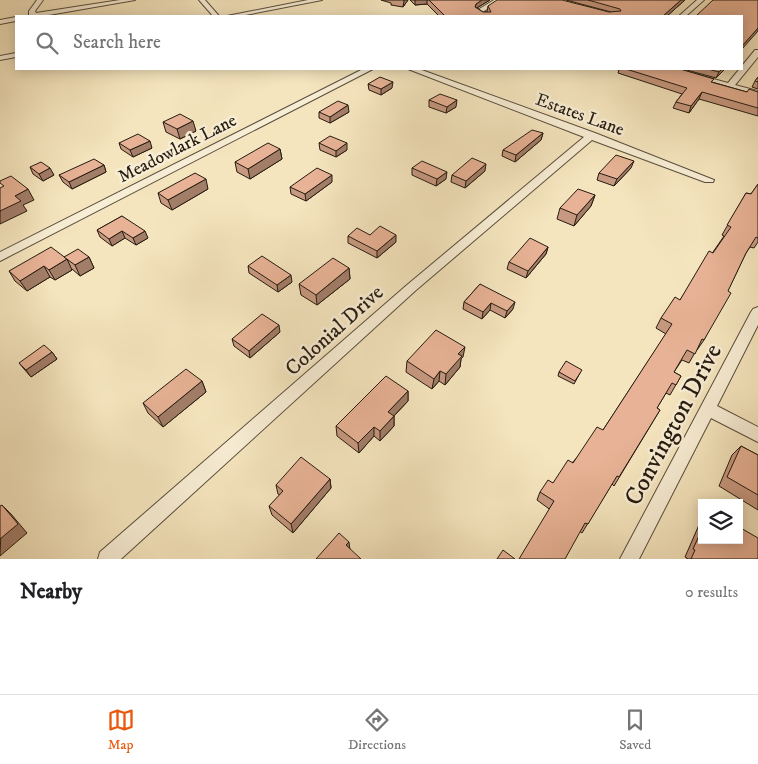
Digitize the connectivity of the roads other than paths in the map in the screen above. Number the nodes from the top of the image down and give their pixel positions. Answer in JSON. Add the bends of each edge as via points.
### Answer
{"nodes":[{"id":1,"x":40,"y":0,"type":"edge"},
{"id":2,"x":132,"y":0,"type":"edge"},
{"id":3,"x":202,"y":0,"type":"edge"},
{"id":4,"x":319,"y":0,"type":"edge"},
{"id":5,"x":499,"y":0,"type":"edge"},
{"id":6,"x":701,"y":0,"type":"edge"},
{"id":7,"x":33,"y":15,"type":"edge"},
{"id":8,"x":39,"y":15,"type":"edge"},
{"id":9,"x":215,"y":15,"type":"edge"},
{"id":10,"x":236,"y":15,"type":"edge"},
{"id":11,"x":483,"y":15,"type":"edge"},
{"id":12,"x":683,"y":15,"type":"edge"},
{"id":13,"x":15,"y":19,"type":"edge"},
{"id":14,"x":0,"y":22,"type":"edge"},
{"id":15,"x":758,"y":52,"type":"edge"},
{"id":16,"x":15,"y":55,"type":"edge"},
{"id":17,"x":0,"y":58,"type":"edge"},
{"id":18,"x":367,"y":70,"type":"edge"},
{"id":19,"x":415,"y":70,"type":"edge"},
{"id":20,"x":673,"y":70,"type":"edge"},
{"id":21,"x":730,"y":86,"type":"junction"},
{"id":22,"x":758,"y":94,"type":"edge"},
{"id":23,"x":592,"y":135,"type":"junction"},
{"id":24,"x":709,"y":180,"type":"dead end"},
{"id":25,"x":0,"y":257,"type":"edge"},
{"id":26,"x":758,"y":312,"type":"edge"},
{"id":27,"x":707,"y":408,"type":"junction"},
{"id":28,"x":758,"y":435,"type":"edge"},
{"id":29,"x":107,"y":559,"type":"edge"},
{"id":30,"x":629,"y":559,"type":"edge"}],
"edges":[{"from":1,"to":7,"type":"street"},
{"from":2,"to":8,"type":"street"},
{"from":3,"to":9,"type":"street"},
{"from":4,"to":10,"type":"street"},
{"from":5,"to":11,"type":"street","via":[[478,13]]},
{"from":6,"to":12,"type":"street"},
{"from":13,"to":14,"type":"street"},
{"from":15,"to":21,"type":"street"},
{"from":16,"to":17,"type":"street"},
{"from":18,"to":25,"type":"street","name":"Meadowlark Lane"},
{"from":19,"to":23,"type":"street","name":"Estates Lane"},
{"from":20,"to":21,"type":"street"},
{"from":21,"to":22,"type":"street"},
{"from":23,"to":24,"type":"street","name":"Estates Lane"},
{"from":23,"to":29,"type":"street","name":"Colonial Drive","via":[[411,288]]},
{"from":26,"to":27,"type":"street","name":"Convington Drive"},
{"from":27,"to":28,"type":"street"},
{"from":27,"to":30,"type":"street","name":"Convington Drive"}]}
